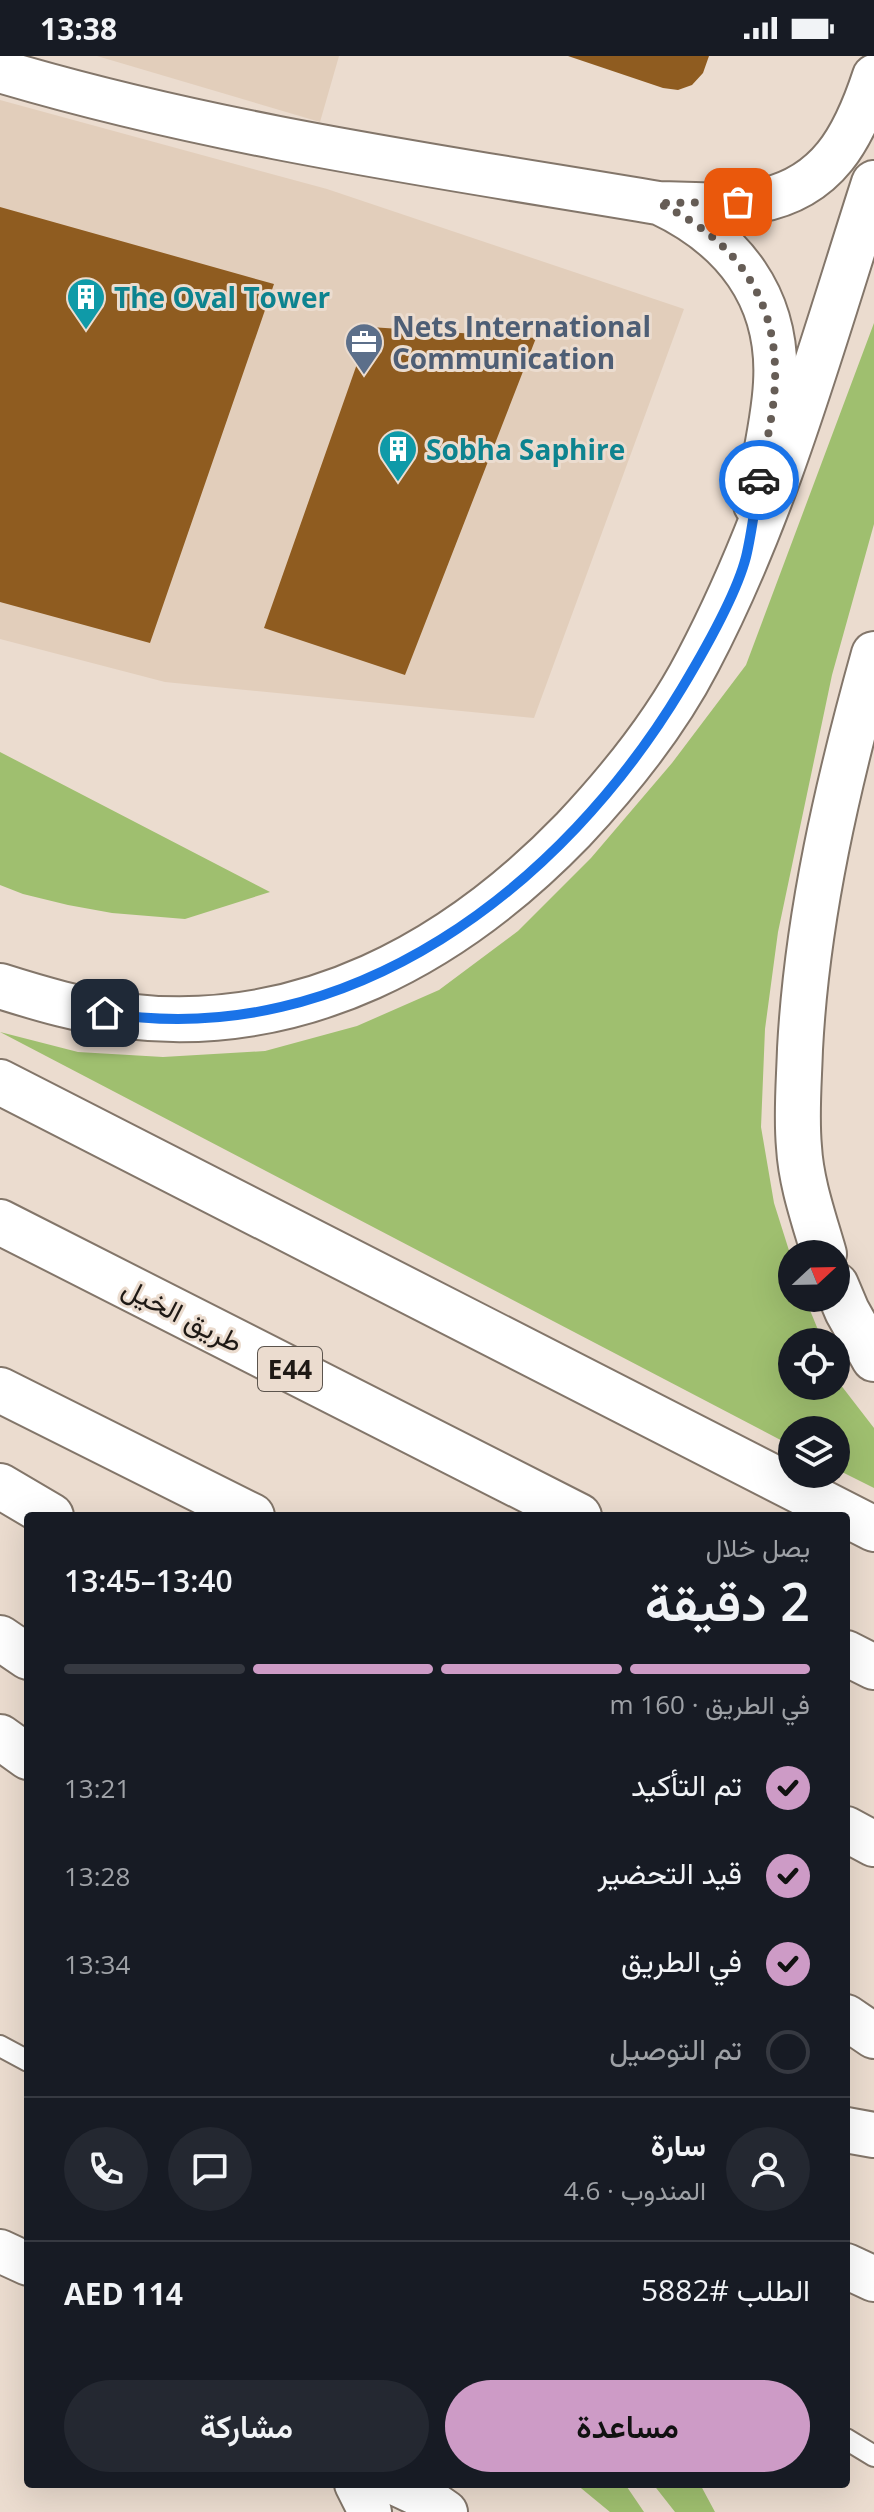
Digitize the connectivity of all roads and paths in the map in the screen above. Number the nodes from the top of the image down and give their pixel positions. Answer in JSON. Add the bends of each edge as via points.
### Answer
{"nodes":[{"id":1,"x":0,"y":71,"type":"edge"},
{"id":2,"x":874,"y":76,"type":"edge"},
{"id":3,"x":874,"y":183,"type":"edge"},
{"id":4,"x":658,"y":203,"type":"junction"},
{"id":5,"x":746,"y":560,"type":"junction"},
{"id":6,"x":874,"y":654,"type":"edge"},
{"id":7,"x":0,"y":986,"type":"edge"},
{"id":8,"x":0,"y":1082,"type":"edge"},
{"id":9,"x":0,"y":1222,"type":"edge"},
{"id":10,"x":820,"y":1240,"type":"edge"},
{"id":11,"x":848,"y":1312,"type":"edge"},
{"id":12,"x":874,"y":1359,"type":"edge"},
{"id":13,"x":0,"y":1390,"type":"edge"},
{"id":14,"x":0,"y":1486,"type":"edge"},
{"id":15,"x":44,"y":1512,"type":"edge"},
{"id":16,"x":244,"y":1512,"type":"edge"},
{"id":17,"x":571,"y":1512,"type":"edge"},
{"id":18,"x":841,"y":1512,"type":"edge"},
{"id":19,"x":850,"y":1517,"type":"edge"},
{"id":20,"x":874,"y":1529,"type":"edge"},
{"id":21,"x":0,"y":1638,"type":"edge"},
{"id":22,"x":24,"y":1654,"type":"edge"},
{"id":23,"x":850,"y":1655,"type":"edge"},
{"id":24,"x":874,"y":1667,"type":"edge"},
{"id":25,"x":0,"y":1737,"type":"edge"},
{"id":26,"x":24,"y":1754,"type":"edge"},
{"id":27,"x":850,"y":1831,"type":"edge"},
{"id":28,"x":874,"y":1844,"type":"edge"},
{"id":29,"x":850,"y":2020,"type":"edge"},
{"id":30,"x":874,"y":2036,"type":"edge"},
{"id":31,"x":0,"y":2046,"type":"edge"},
{"id":32,"x":24,"y":2059,"type":"edge"},
{"id":33,"x":850,"y":2131,"type":"edge"},
{"id":34,"x":874,"y":2135,"type":"edge"},
{"id":35,"x":0,"y":2251,"type":"edge"},
{"id":36,"x":24,"y":2262,"type":"edge"},
{"id":37,"x":850,"y":2268,"type":"edge"},
{"id":38,"x":874,"y":2279,"type":"edge"},
{"id":39,"x":850,"y":2441,"type":"edge"},
{"id":40,"x":874,"y":2456,"type":"edge"},
{"id":41,"x":358,"y":2488,"type":"edge"},
{"id":42,"x":405,"y":2488,"type":"edge"},
{"id":43,"x":370,"y":2512,"type":"edge"},
{"id":44,"x":446,"y":2512,"type":"edge"}],
"edges":[{"from":1,"to":4,"type":"street","via":[[253,134]]},
{"from":2,"to":4,"type":"street","via":[[851,136],[827,167],[795,189],[758,201]]},
{"from":3,"to":5,"type":"main road"},
{"from":4,"to":5,"type":"street","via":[[715,236],[738,260],[768,319],[775,385]]},
{"from":5,"to":7,"type":"main road","via":[[696,665],[632,761],[549,855],[444,939],[386,972],[325,996],[246,1013],[127,1016],[62,1005]]},
{"from":6,"to":10,"type":"main road","via":[[819,888],[802,1018],[799,1149]]},
{"from":8,"to":18,"type":"main road"},
{"from":9,"to":17,"type":"main road","name":"طريق الخيل","number":"E44"},
{"from":11,"to":12,"type":"main road"},
{"from":13,"to":16,"type":"main road"},
{"from":14,"to":15,"type":"main road"},
{"from":19,"to":20,"type":"main road"},
{"from":21,"to":22,"type":"main road"},
{"from":23,"to":24,"type":"main road"},
{"from":25,"to":26,"type":"main road"},
{"from":27,"to":28,"type":"main road"},
{"from":29,"to":30,"type":"main road"},
{"from":31,"to":32,"type":"lane"},
{"from":33,"to":34,"type":"main road"},
{"from":35,"to":36,"type":"street"},
{"from":37,"to":38,"type":"main road"},
{"from":39,"to":40,"type":"lane"},
{"from":41,"to":43,"type":"street"},
{"from":42,"to":44,"type":"street"}]}
